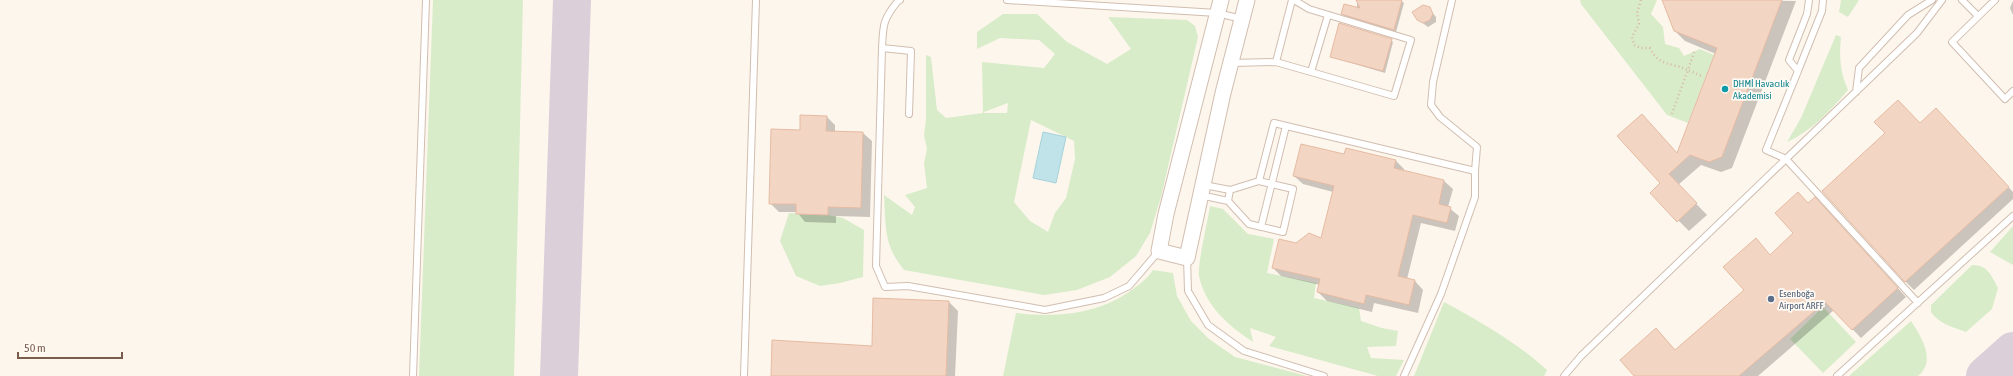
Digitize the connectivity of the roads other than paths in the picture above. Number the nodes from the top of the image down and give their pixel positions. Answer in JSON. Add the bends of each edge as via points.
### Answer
{"nodes":[{"id":1,"x":426,"y":0,"type":"edge"},
{"id":2,"x":756,"y":0,"type":"edge"},
{"id":3,"x":900,"y":0,"type":"edge"},
{"id":4,"x":1007,"y":0,"type":"edge"},
{"id":5,"x":1247,"y":0,"type":"edge"},
{"id":6,"x":1293,"y":0,"type":"edge"},
{"id":7,"x":1452,"y":0,"type":"edge"},
{"id":8,"x":1809,"y":0,"type":"edge"},
{"id":9,"x":1823,"y":0,"type":"edge"},
{"id":10,"x":1932,"y":0,"type":"edge"},
{"id":11,"x":1942,"y":0,"type":"edge"},
{"id":12,"x":1962,"y":0,"type":"edge"},
{"id":13,"x":1995,"y":0,"type":"edge"},
{"id":14,"x":1219,"y":7,"type":"edge"},
{"id":15,"x":1328,"y":15,"type":"junction"},
{"id":16,"x":1978,"y":16,"type":"junction"},
{"id":17,"x":1242,"y":19,"type":"junction"},
{"id":18,"x":882,"y":48,"type":"junction"},
{"id":19,"x":1276,"y":62,"type":"junction"},
{"id":20,"x":1231,"y":63,"type":"junction"},
{"id":21,"x":1798,"y":71,"type":"junction"},
{"id":22,"x":1312,"y":72,"type":"junction"},
{"id":23,"x":2013,"y":91,"type":"edge"},
{"id":24,"x":1856,"y":92,"type":"junction"},
{"id":25,"x":909,"y":114,"type":"dead end"},
{"id":26,"x":1286,"y":126,"type":"junction"},
{"id":27,"x":1786,"y":159,"type":"junction"},
{"id":28,"x":1475,"y":171,"type":"junction"},
{"id":29,"x":1259,"y":182,"type":"junction"},
{"id":30,"x":1272,"y":184,"type":"junction"},
{"id":31,"x":1202,"y":190,"type":"junction"},
{"id":32,"x":1230,"y":190,"type":"junction"},
{"id":33,"x":1228,"y":201,"type":"junction"},
{"id":34,"x":2013,"y":216,"type":"edge"},
{"id":35,"x":1261,"y":227,"type":"junction"},
{"id":36,"x":1158,"y":250,"type":"junction"},
{"id":37,"x":1187,"y":258,"type":"junction"},
{"id":38,"x":1918,"y":303,"type":"junction"},
{"id":39,"x":413,"y":376,"type":"edge"},
{"id":40,"x":744,"y":376,"type":"edge"},
{"id":41,"x":1324,"y":376,"type":"edge"},
{"id":42,"x":1404,"y":376,"type":"edge"},
{"id":43,"x":1564,"y":376,"type":"edge"},
{"id":44,"x":1837,"y":376,"type":"edge"}],
"edges":[{"from":1,"to":39,"type":"lane"},
{"from":2,"to":40,"type":"lane"},
{"from":3,"to":18,"type":"lane","via":[[888,13],[883,25]]},
{"from":4,"to":14,"type":"lane"},
{"from":5,"to":17,"type":"street"},
{"from":6,"to":15,"type":"lane"},
{"from":6,"to":19,"type":"lane"},
{"from":7,"to":28,"type":"lane","via":[[1433,82],[1431,105],[1440,117],[1477,147]]},
{"from":8,"to":21,"type":"lane","via":[[1807,14],[1789,60]]},
{"from":9,"to":21,"type":"lane","via":[[1822,10]]},
{"from":10,"to":24,"type":"lane","via":[[1908,15],[1859,68]]},
{"from":11,"to":24,"type":"lane","via":[[1917,33]]},
{"from":12,"to":16,"type":"lane"},
{"from":13,"to":16,"type":"lane"},
{"from":14,"to":17,"type":"lane"},
{"from":14,"to":36,"type":"street"},
{"from":15,"to":22,"type":"lane"},
{"from":15,"to":22,"type":"lane","via":[[1411,40],[1394,96]]},
{"from":16,"to":23,"type":"lane","via":[[1952,42],[2005,99]]},
{"from":17,"to":20,"type":"street"},
{"from":18,"to":25,"type":"lane","via":[[911,50]]},
{"from":18,"to":36,"type":"lane","via":[[876,266],[885,287],[908,286],[1046,310],[1104,298],[1129,286]]},
{"from":19,"to":20,"type":"lane"},
{"from":19,"to":22,"type":"lane"},
{"from":20,"to":31,"type":"street"},
{"from":21,"to":27,"type":"lane","via":[[1766,150]]},
{"from":24,"to":27,"type":"lane"},
{"from":26,"to":28,"type":"lane"},
{"from":26,"to":29,"type":"lane","via":[[1274,123]]},
{"from":26,"to":30,"type":"lane"},
{"from":27,"to":38,"type":"lane"},
{"from":27,"to":43,"type":"lane","via":[[1581,356]]},
{"from":28,"to":42,"type":"lane","via":[[1475,197],[1446,281]]},
{"from":29,"to":30,"type":"lane"},
{"from":29,"to":32,"type":"lane"},
{"from":30,"to":35,"type":"lane"},
{"from":30,"to":35,"type":"lane","via":[[1293,189],[1283,232]]},
{"from":31,"to":32,"type":"lane"},
{"from":31,"to":33,"type":"lane"},
{"from":31,"to":37,"type":"street"},
{"from":32,"to":33,"type":"lane"},
{"from":33,"to":35,"type":"lane","via":[[1249,224]]},
{"from":34,"to":38,"type":"lane"},
{"from":36,"to":37,"type":"street"},
{"from":37,"to":41,"type":"lane","via":[[1188,291],[1208,325],[1244,351]]},
{"from":38,"to":44,"type":"lane"}]}
